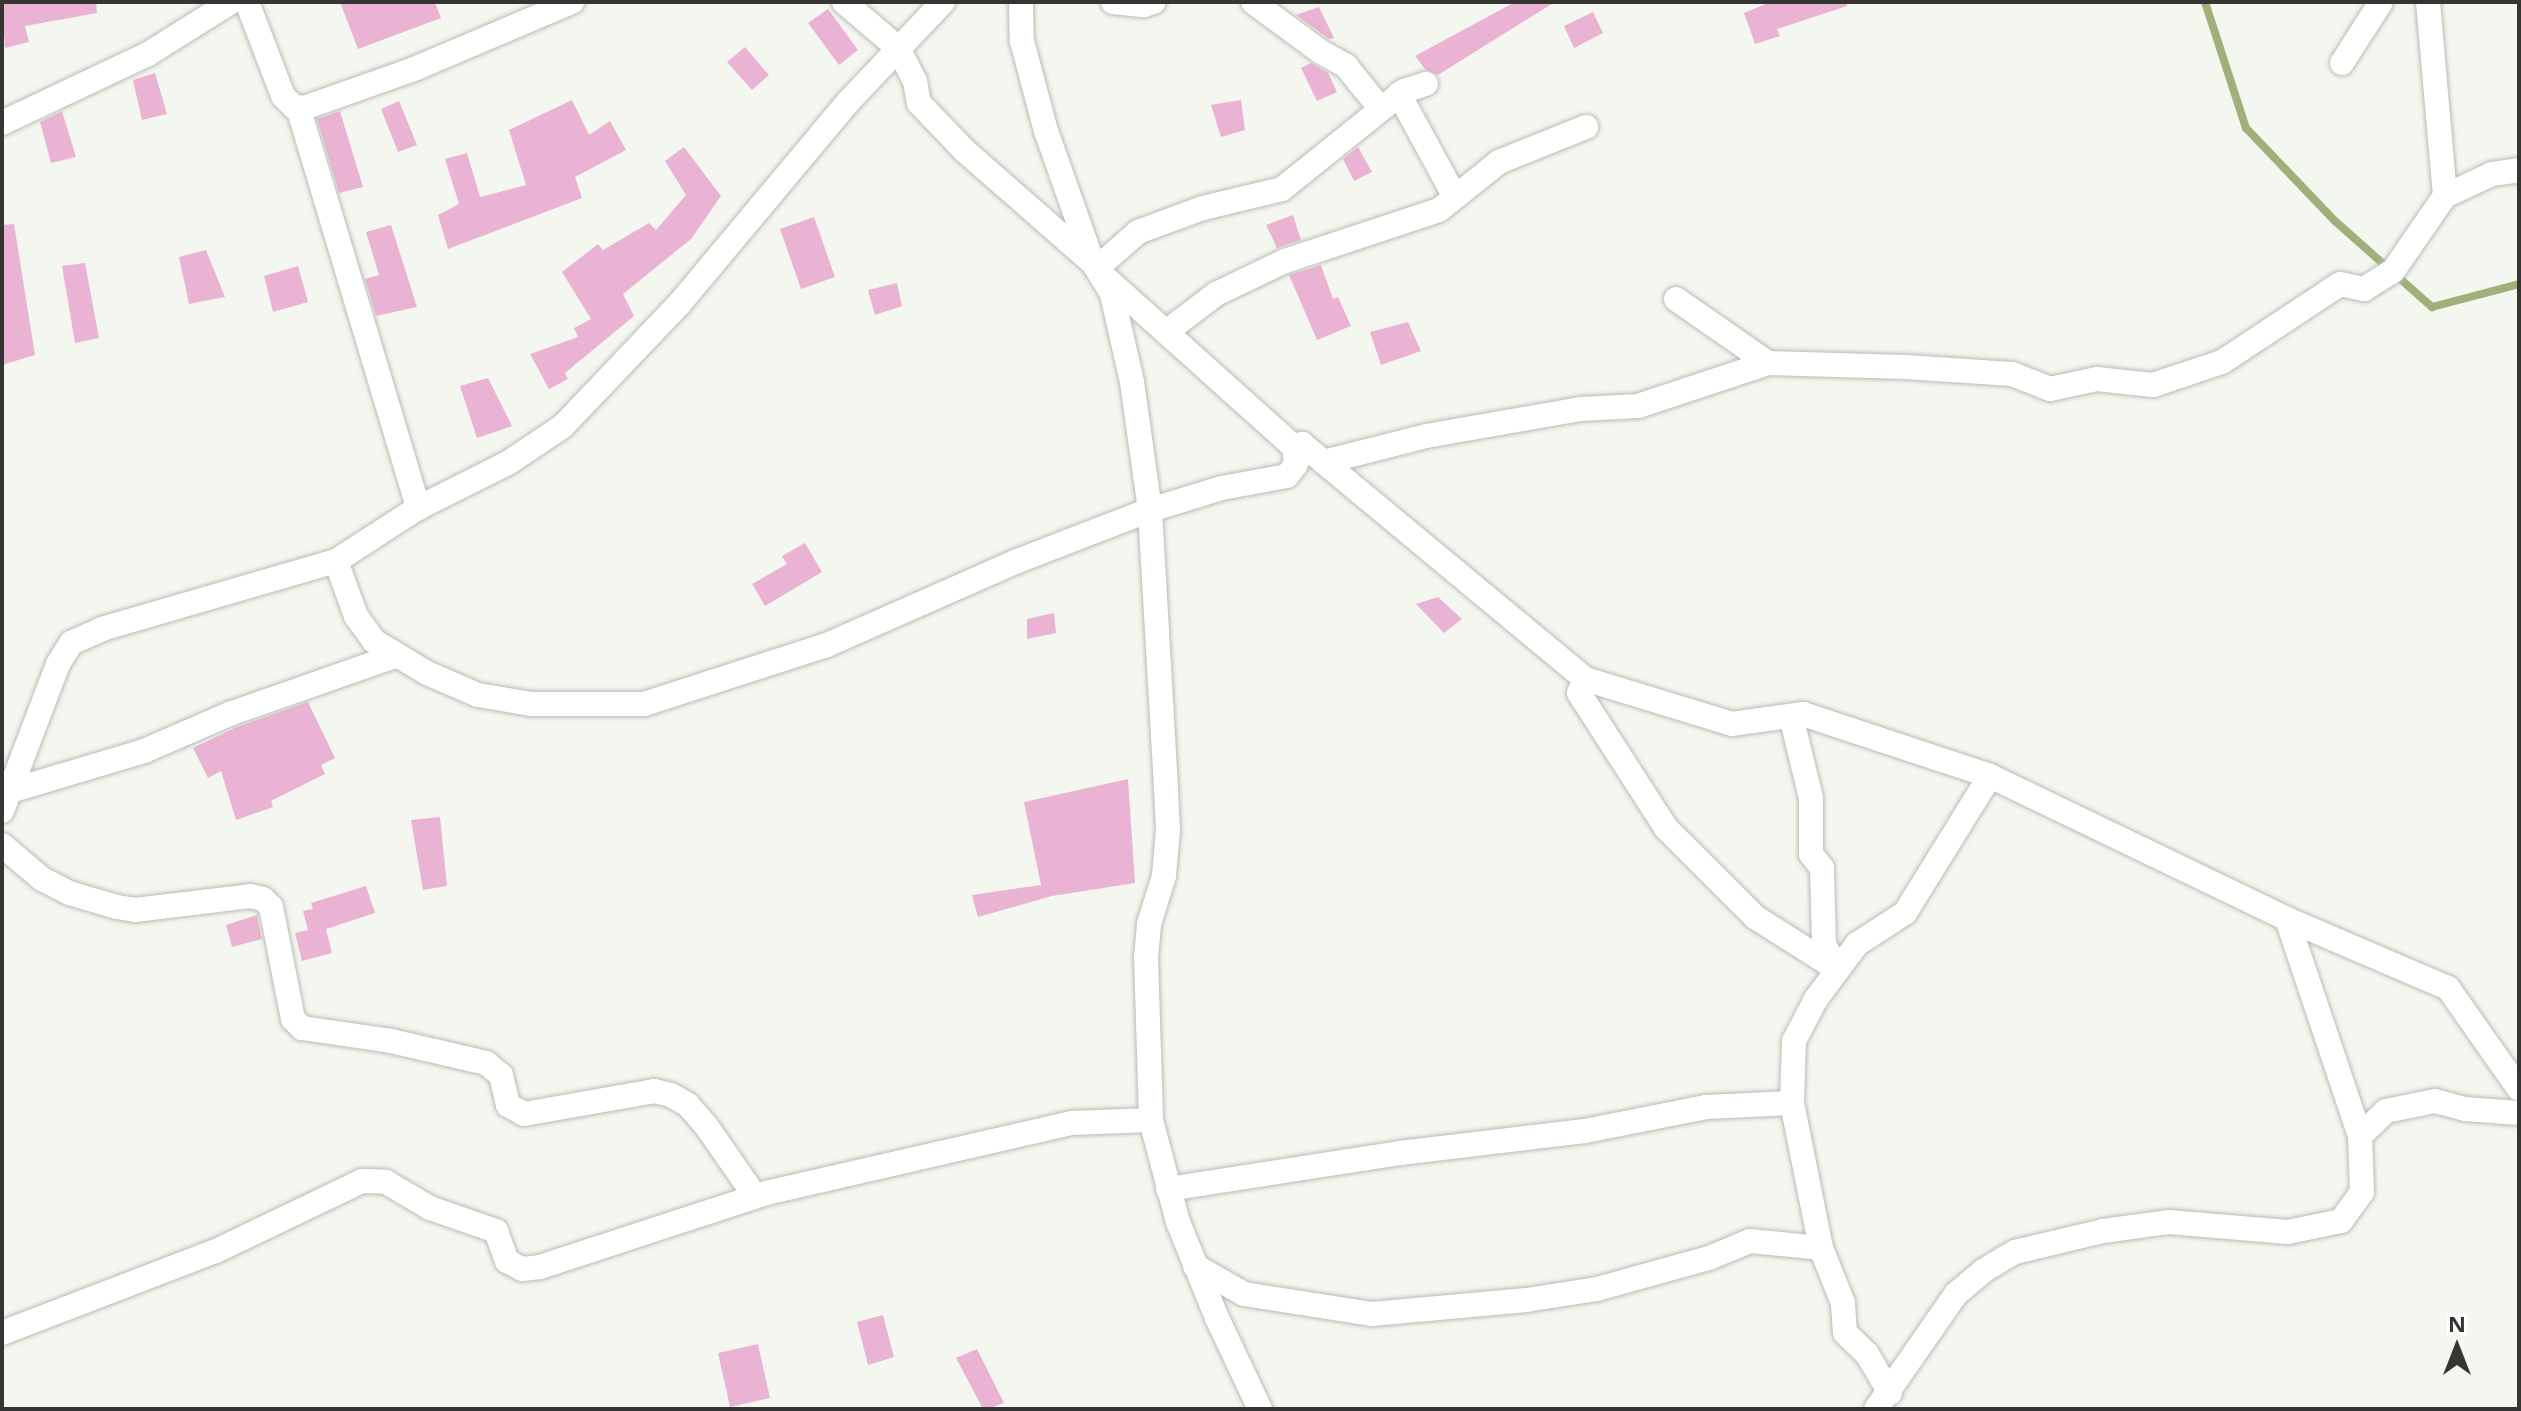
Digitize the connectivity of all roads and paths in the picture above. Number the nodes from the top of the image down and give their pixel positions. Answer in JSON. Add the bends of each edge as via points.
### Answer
{"nodes":[{"id":1,"x":231,"y":2,"type":"edge"},
{"id":2,"x":247,"y":2,"type":"edge"},
{"id":3,"x":572,"y":2,"type":"edge"},
{"id":4,"x":844,"y":2,"type":"edge"},
{"id":5,"x":943,"y":2,"type":"edge"},
{"id":6,"x":1021,"y":2,"type":"edge"},
{"id":7,"x":1113,"y":2,"type":"edge"},
{"id":8,"x":1154,"y":2,"type":"edge"},
{"id":9,"x":1253,"y":2,"type":"edge"},
{"id":10,"x":2381,"y":2,"type":"edge"},
{"id":11,"x":2428,"y":2,"type":"edge"},
{"id":12,"x":898,"y":48,"type":"junction"},
{"id":13,"x":2342,"y":63,"type":"dead end"},
{"id":14,"x":1426,"y":84,"type":"dead end"},
{"id":15,"x":1390,"y":101,"type":"junction"},
{"id":16,"x":298,"y":107,"type":"junction"},
{"id":17,"x":2,"y":123,"type":"edge"},
{"id":18,"x":1586,"y":127,"type":"dead end"},
{"id":19,"x":2519,"y":170,"type":"edge"},
{"id":20,"x":2445,"y":196,"type":"junction"},
{"id":21,"x":1455,"y":197,"type":"junction"},
{"id":22,"x":1098,"y":269,"type":"junction"},
{"id":23,"x":1676,"y":299,"type":"dead end"},
{"id":24,"x":1166,"y":332,"type":"junction"},
{"id":25,"x":1768,"y":363,"type":"junction"},
{"id":26,"x":1294,"y":447,"type":"junction"},
{"id":27,"x":1324,"y":462,"type":"junction"},
{"id":28,"x":418,"y":508,"type":"junction"},
{"id":29,"x":1150,"y":510,"type":"junction"},
{"id":30,"x":336,"y":561,"type":"junction"},
{"id":31,"x":395,"y":656,"type":"junction"},
{"id":32,"x":1585,"y":679,"type":"junction"},
{"id":33,"x":1791,"y":716,"type":"junction"},
{"id":34,"x":1990,"y":776,"type":"junction"},
{"id":35,"x":6,"y":801,"type":"edge"},
{"id":36,"x":2,"y":845,"type":"edge"},
{"id":37,"x":2287,"y":919,"type":"junction"},
{"id":38,"x":1837,"y":969,"type":"junction"},
{"id":39,"x":2519,"y":1089,"type":"edge"},
{"id":40,"x":1792,"y":1103,"type":"junction"},
{"id":41,"x":2519,"y":1113,"type":"edge"},
{"id":42,"x":1151,"y":1120,"type":"junction"},
{"id":43,"x":2358,"y":1128,"type":"junction"},
{"id":44,"x":1168,"y":1189,"type":"junction"},
{"id":45,"x":755,"y":1196,"type":"junction"},
{"id":46,"x":1821,"y":1248,"type":"junction"},
{"id":47,"x":1195,"y":1266,"type":"junction"},
{"id":48,"x":2,"y":1333,"type":"edge"},
{"id":49,"x":1883,"y":1401,"type":"edge"},
{"id":50,"x":1260,"y":1409,"type":"edge"}],
"edges":[{"from":1,"to":17,"type":"street","via":[[148,54]]},
{"from":2,"to":16,"type":"street","via":[[283,96]]},
{"from":3,"to":16,"type":"street","via":[[414,69],[316,106]]},
{"from":4,"to":12,"type":"street"},
{"from":5,"to":12,"type":"street"},
{"from":6,"to":22,"type":"street","via":[[1022,41],[1046,131]]},
{"from":7,"to":8,"type":"street"},
{"from":9,"to":15,"type":"street"},
{"from":10,"to":13,"type":"street"},
{"from":11,"to":20,"type":"street"},
{"from":12,"to":22,"type":"street","via":[[915,81],[919,103]]},
{"from":12,"to":28,"type":"street","via":[[680,303],[563,426],[508,463]]},
{"from":14,"to":15,"type":"street"},
{"from":15,"to":21,"type":"street"},
{"from":15,"to":22,"type":"street","via":[[1282,189],[1203,208],[1138,232]]},
{"from":16,"to":28,"type":"street"},
{"from":18,"to":21,"type":"street","via":[[1499,162]]},
{"from":19,"to":20,"type":"street","via":[[2492,174]]},
{"from":20,"to":25,"type":"street","via":[[2393,271],[2364,289],[2340,284],[2222,362],[2153,385],[2097,379],[2050,389],[2012,374]]},
{"from":21,"to":24,"type":"street","via":[[1439,210],[1285,261],[1216,294]]},
{"from":22,"to":24,"type":"street"},
{"from":22,"to":29,"type":"street","via":[[1112,294],[1132,382]]},
{"from":23,"to":25,"type":"street"},
{"from":24,"to":26,"type":"street"},
{"from":25,"to":27,"type":"street","via":[[1638,406],[1581,409],[1442,433]]},
{"from":26,"to":27,"type":"street","via":[[1302,444]]},
{"from":26,"to":29,"type":"street","via":[[1296,464],[1287,476],[1222,488]]},
{"from":27,"to":32,"type":"street"},
{"from":28,"to":30,"type":"street"},
{"from":29,"to":31,"type":"street","via":[[1015,562],[827,645],[644,704],[532,704],[478,695]]},
{"from":29,"to":42,"type":"street","via":[[1168,830],[1146,957]]},
{"from":30,"to":31,"type":"street","via":[[356,616],[374,641]]},
{"from":30,"to":35,"type":"street","via":[[102,629],[71,643],[58,664]]},
{"from":31,"to":35,"type":"street"},
{"from":32,"to":33,"type":"street","via":[[1732,724]]},
{"from":32,"to":38,"type":"street","via":[[1579,693],[1666,828],[1755,917]]},
{"from":33,"to":34,"type":"street","via":[[1803,714]]},
{"from":33,"to":38,"type":"street","via":[[1811,798],[1811,854],[1822,868],[1824,944]]},
{"from":34,"to":37,"type":"street"},
{"from":34,"to":38,"type":"street","via":[[1905,913],[1857,944]]},
{"from":36,"to":45,"type":"street","via":[[42,879],[117,907],[263,899],[271,907],[296,1024],[486,1063],[501,1075],[508,1105],[524,1114],[654,1091],[671,1095],[707,1127]]},
{"from":37,"to":39,"type":"street","via":[[2448,988]]},
{"from":37,"to":43,"type":"street"},
{"from":38,"to":40,"type":"street","via":[[1794,1041]]},
{"from":40,"to":44,"type":"street","via":[[1706,1107],[1585,1131]]},
{"from":40,"to":46,"type":"street"},
{"from":41,"to":43,"type":"street","via":[[2435,1101],[2386,1111]]},
{"from":42,"to":44,"type":"street"},
{"from":42,"to":45,"type":"street","via":[[1072,1123]]},
{"from":43,"to":49,"type":"street","via":[[2362,1192],[2341,1221],[2288,1232],[2169,1222],[2015,1252],[1956,1294]]},
{"from":44,"to":47,"type":"street"},
{"from":45,"to":48,"type":"street","via":[[522,1269],[507,1261],[496,1231],[430,1208],[386,1182],[362,1181],[216,1251]]},
{"from":46,"to":47,"type":"street","via":[[1750,1241],[1597,1289],[1372,1314],[1244,1294]]},
{"from":46,"to":49,"type":"street","via":[[1843,1303],[1845,1333],[1867,1354]]},
{"from":47,"to":50,"type":"street"}]}
